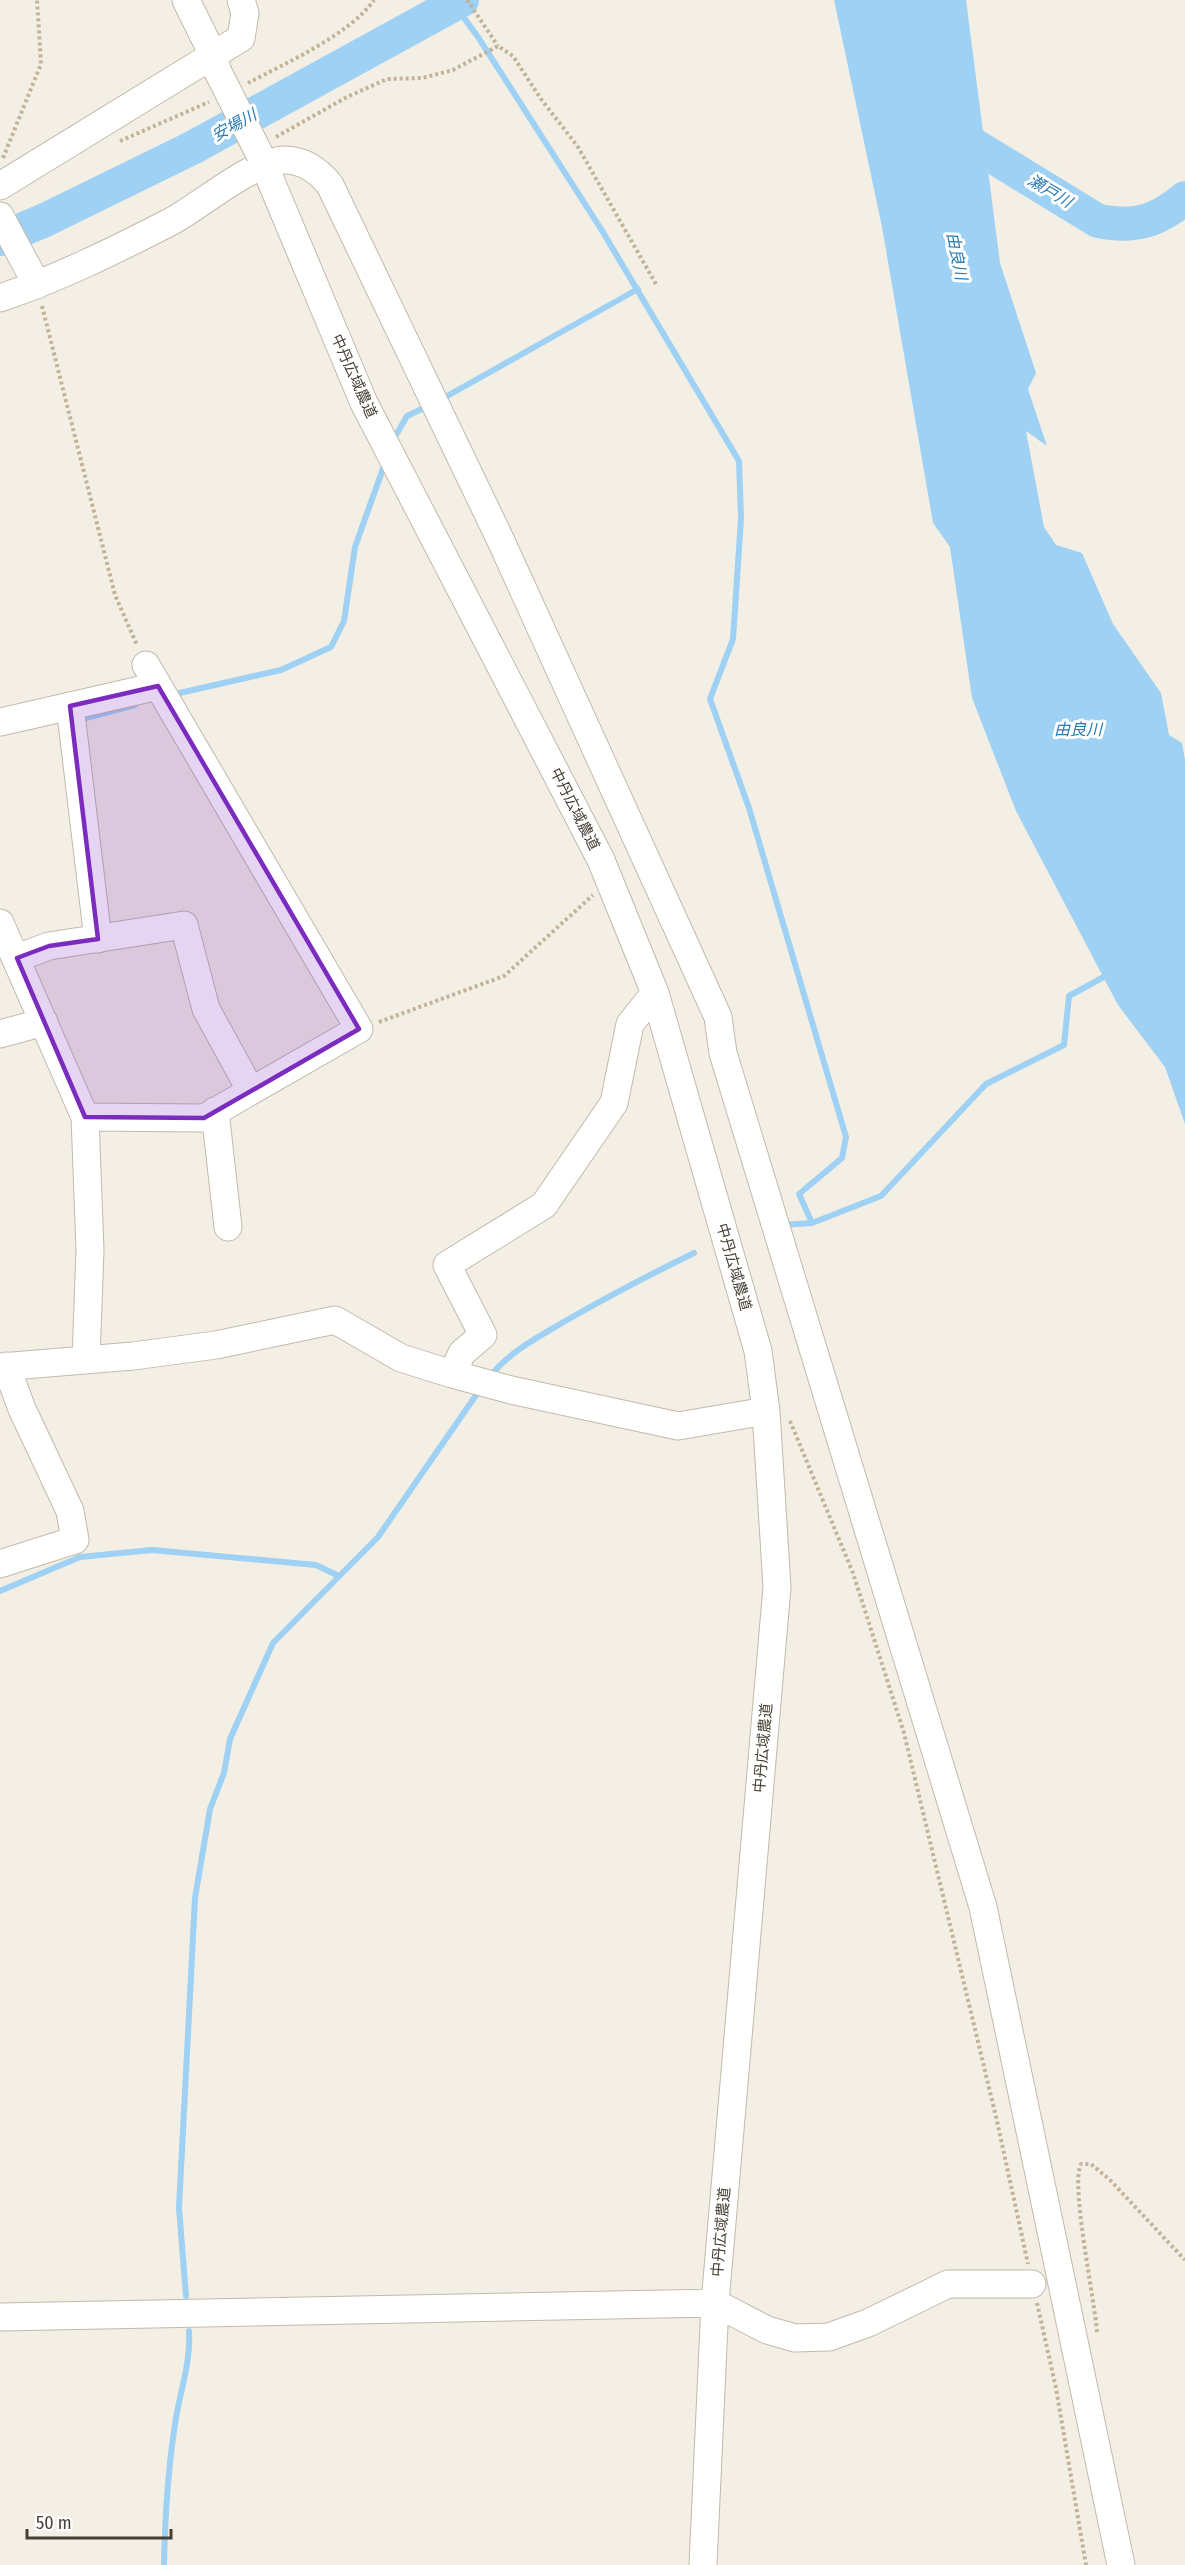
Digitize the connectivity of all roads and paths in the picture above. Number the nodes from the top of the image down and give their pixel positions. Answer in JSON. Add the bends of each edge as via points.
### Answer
{"nodes":[{"id":1,"x":37,"y":0,"type":"edge"},
{"id":2,"x":186,"y":0,"type":"edge"},
{"id":3,"x":241,"y":0,"type":"edge"},
{"id":4,"x":467,"y":0,"type":"edge"},
{"id":5,"x":498,"y":46,"type":"junction"},
{"id":6,"x":216,"y":64,"type":"junction"},
{"id":7,"x":266,"y":152,"type":"junction"},
{"id":8,"x":0,"y":164,"type":"edge"},
{"id":9,"x":0,"y":186,"type":"edge"},
{"id":10,"x":0,"y":216,"type":"edge"},
{"id":11,"x":37,"y":285,"type":"junction"},
{"id":12,"x":657,"y":286,"type":"dead end"},
{"id":13,"x":0,"y":298,"type":"edge"},
{"id":14,"x":152,"y":675,"type":"junction"},
{"id":15,"x":70,"y":706,"type":"junction"},
{"id":16,"x":0,"y":722,"type":"edge"},
{"id":17,"x":610,"y":882,"type":"junction"},
{"id":18,"x":0,"y":923,"type":"edge"},
{"id":19,"x":98,"y":939,"type":"junction"},
{"id":20,"x":17,"y":958,"type":"junction"},
{"id":21,"x":655,"y":993,"type":"junction"},
{"id":22,"x":45,"y":1022,"type":"junction"},
{"id":23,"x":359,"y":1029,"type":"junction"},
{"id":24,"x":0,"y":1034,"type":"edge"},
{"id":25,"x":251,"y":1090,"type":"junction"},
{"id":26,"x":215,"y":1111,"type":"junction"},
{"id":27,"x":85,"y":1117,"type":"junction"},
{"id":28,"x":228,"y":1227,"type":"dead end"},
{"id":29,"x":86,"y":1359,"type":"junction"},
{"id":30,"x":3,"y":1367,"type":"edge"},
{"id":31,"x":461,"y":1376,"type":"junction"},
{"id":32,"x":776,"y":1411,"type":"junction"},
{"id":33,"x":0,"y":1564,"type":"edge"},
{"id":34,"x":1185,"y":2260,"type":"edge"},
{"id":35,"x":1032,"y":2284,"type":"junction"},
{"id":36,"x":715,"y":2303,"type":"junction"},
{"id":37,"x":0,"y":2318,"type":"edge"},
{"id":38,"x":1098,"y":2342,"type":"dead end"},
{"id":39,"x":1088,"y":2402,"type":"junction"},
{"id":40,"x":1061,"y":2415,"type":"junction"},
{"id":41,"x":703,"y":2565,"type":"edge"},
{"id":42,"x":1086,"y":2565,"type":"edge"},
{"id":43,"x":1121,"y":2565,"type":"edge"}],
"edges":[{"from":1,"to":8,"type":"path","via":[[41,64]]},
{"from":2,"to":6,"type":"street","name":"中丹広域農道"},
{"from":3,"to":6,"type":"street","via":[[245,13],[241,38]]},
{"from":4,"to":5,"type":"path"},
{"from":5,"to":7,"type":"path","via":[[453,69],[422,78],[387,79],[347,97]]},
{"from":5,"to":12,"type":"path","via":[[513,56],[578,147]]},
{"from":6,"to":7,"type":"street","name":"中丹広域農道","bridge":true},
{"from":6,"to":9,"type":"street"},
{"from":7,"to":11,"type":"street","via":[[173,220]]},
{"from":7,"to":17,"type":"street","name":"中丹広域農道","via":[[364,403]]},
{"from":7,"to":39,"type":"street","via":[[319,171],[330,185],[501,541],[718,1017],[726,1064],[983,1907]]},
{"from":10,"to":11,"type":"street"},
{"from":11,"to":13,"type":"street"},
{"from":11,"to":14,"type":"path","via":[[115,595]]},
{"from":14,"to":15,"type":"street"},
{"from":14,"to":23,"type":"street"},
{"from":15,"to":16,"type":"street"},
{"from":15,"to":19,"type":"street"},
{"from":17,"to":21,"type":"street","name":"中丹広域農道"},
{"from":17,"to":23,"type":"path","via":[[504,976]]},
{"from":18,"to":20,"type":"street"},
{"from":19,"to":20,"type":"street","via":[[49,946]]},
{"from":19,"to":25,"type":"street","via":[[184,926],[206,1009]]},
{"from":20,"to":22,"type":"street"},
{"from":21,"to":31,"type":"street","via":[[630,1024],[614,1103],[544,1205],[447,1265],[483,1335],[462,1353]]},
{"from":21,"to":32,"type":"street","name":"中丹広域農道"},
{"from":22,"to":24,"type":"street"},
{"from":22,"to":27,"type":"street"},
{"from":23,"to":25,"type":"street"},
{"from":25,"to":26,"type":"street"},
{"from":26,"to":27,"type":"street","via":[[204,1118]]},
{"from":26,"to":28,"type":"street"},
{"from":27,"to":29,"type":"street","via":[[90,1250]]},
{"from":29,"to":30,"type":"street"},
{"from":29,"to":31,"type":"street","via":[[216,1345],[335,1320],[401,1358]]},
{"from":30,"to":33,"type":"street","via":[[70,1511],[75,1540]]},
{"from":31,"to":32,"type":"street","via":[[678,1426]]},
{"from":32,"to":35,"type":"path","via":[[853,1573],[904,1734]]},
{"from":32,"to":36,"type":"street","name":"中丹広域農道","via":[[777,1587]]},
{"from":34,"to":38,"type":"path","via":[[1110,2180],[1091,2164],[1082,2164],[1078,2193]]},
{"from":35,"to":36,"type":"street","via":[[948,2284],[868,2323],[829,2337],[795,2338],[767,2330]]},
{"from":35,"to":40,"type":"path"},
{"from":36,"to":37,"type":"street"},
{"from":36,"to":41,"type":"street","name":"中丹広域農道"},
{"from":39,"to":40,"type":"path"},
{"from":39,"to":43,"type":"street"},
{"from":40,"to":42,"type":"path"}]}
